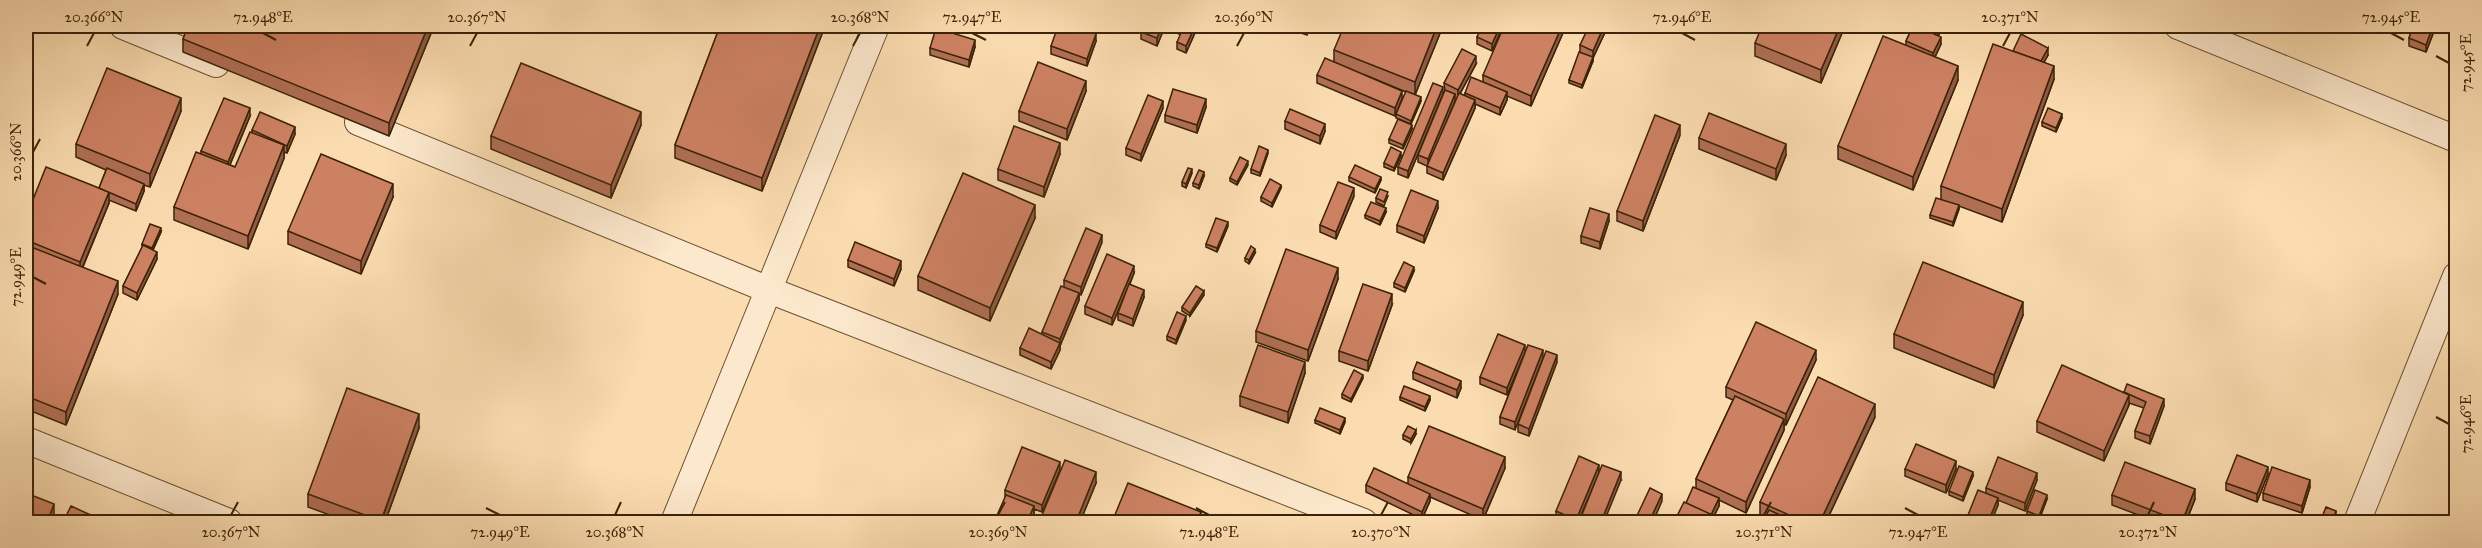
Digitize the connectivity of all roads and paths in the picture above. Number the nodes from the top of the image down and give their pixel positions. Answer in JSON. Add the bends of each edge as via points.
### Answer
{"nodes":[{"id":1,"x":123,"y":26,"type":"edge"},
{"id":2,"x":876,"y":26,"type":"edge"},
{"id":3,"x":2178,"y":26,"type":"edge"},
{"id":4,"x":243,"y":75,"type":"edge"},
{"id":5,"x":331,"y":111,"type":"edge"},
{"id":6,"x":2457,"y":139,"type":"edge"},
{"id":7,"x":2457,"y":276,"type":"edge"},
{"id":8,"x":769,"y":290,"type":"junction"},
{"id":9,"x":26,"y":440,"type":"edge"},
{"id":10,"x":229,"y":522,"type":"edge"},
{"id":11,"x":674,"y":522,"type":"edge"},
{"id":12,"x":1364,"y":522,"type":"edge"},
{"id":13,"x":2357,"y":522,"type":"edge"}],
"edges":[{"from":1,"to":4,"type":"street"},
{"from":2,"to":8,"type":"street"},
{"from":3,"to":6,"type":"street"},
{"from":5,"to":8,"type":"street"},
{"from":7,"to":13,"type":"street"},
{"from":8,"to":11,"type":"street"},
{"from":8,"to":12,"type":"street"},
{"from":9,"to":10,"type":"street"}]}
